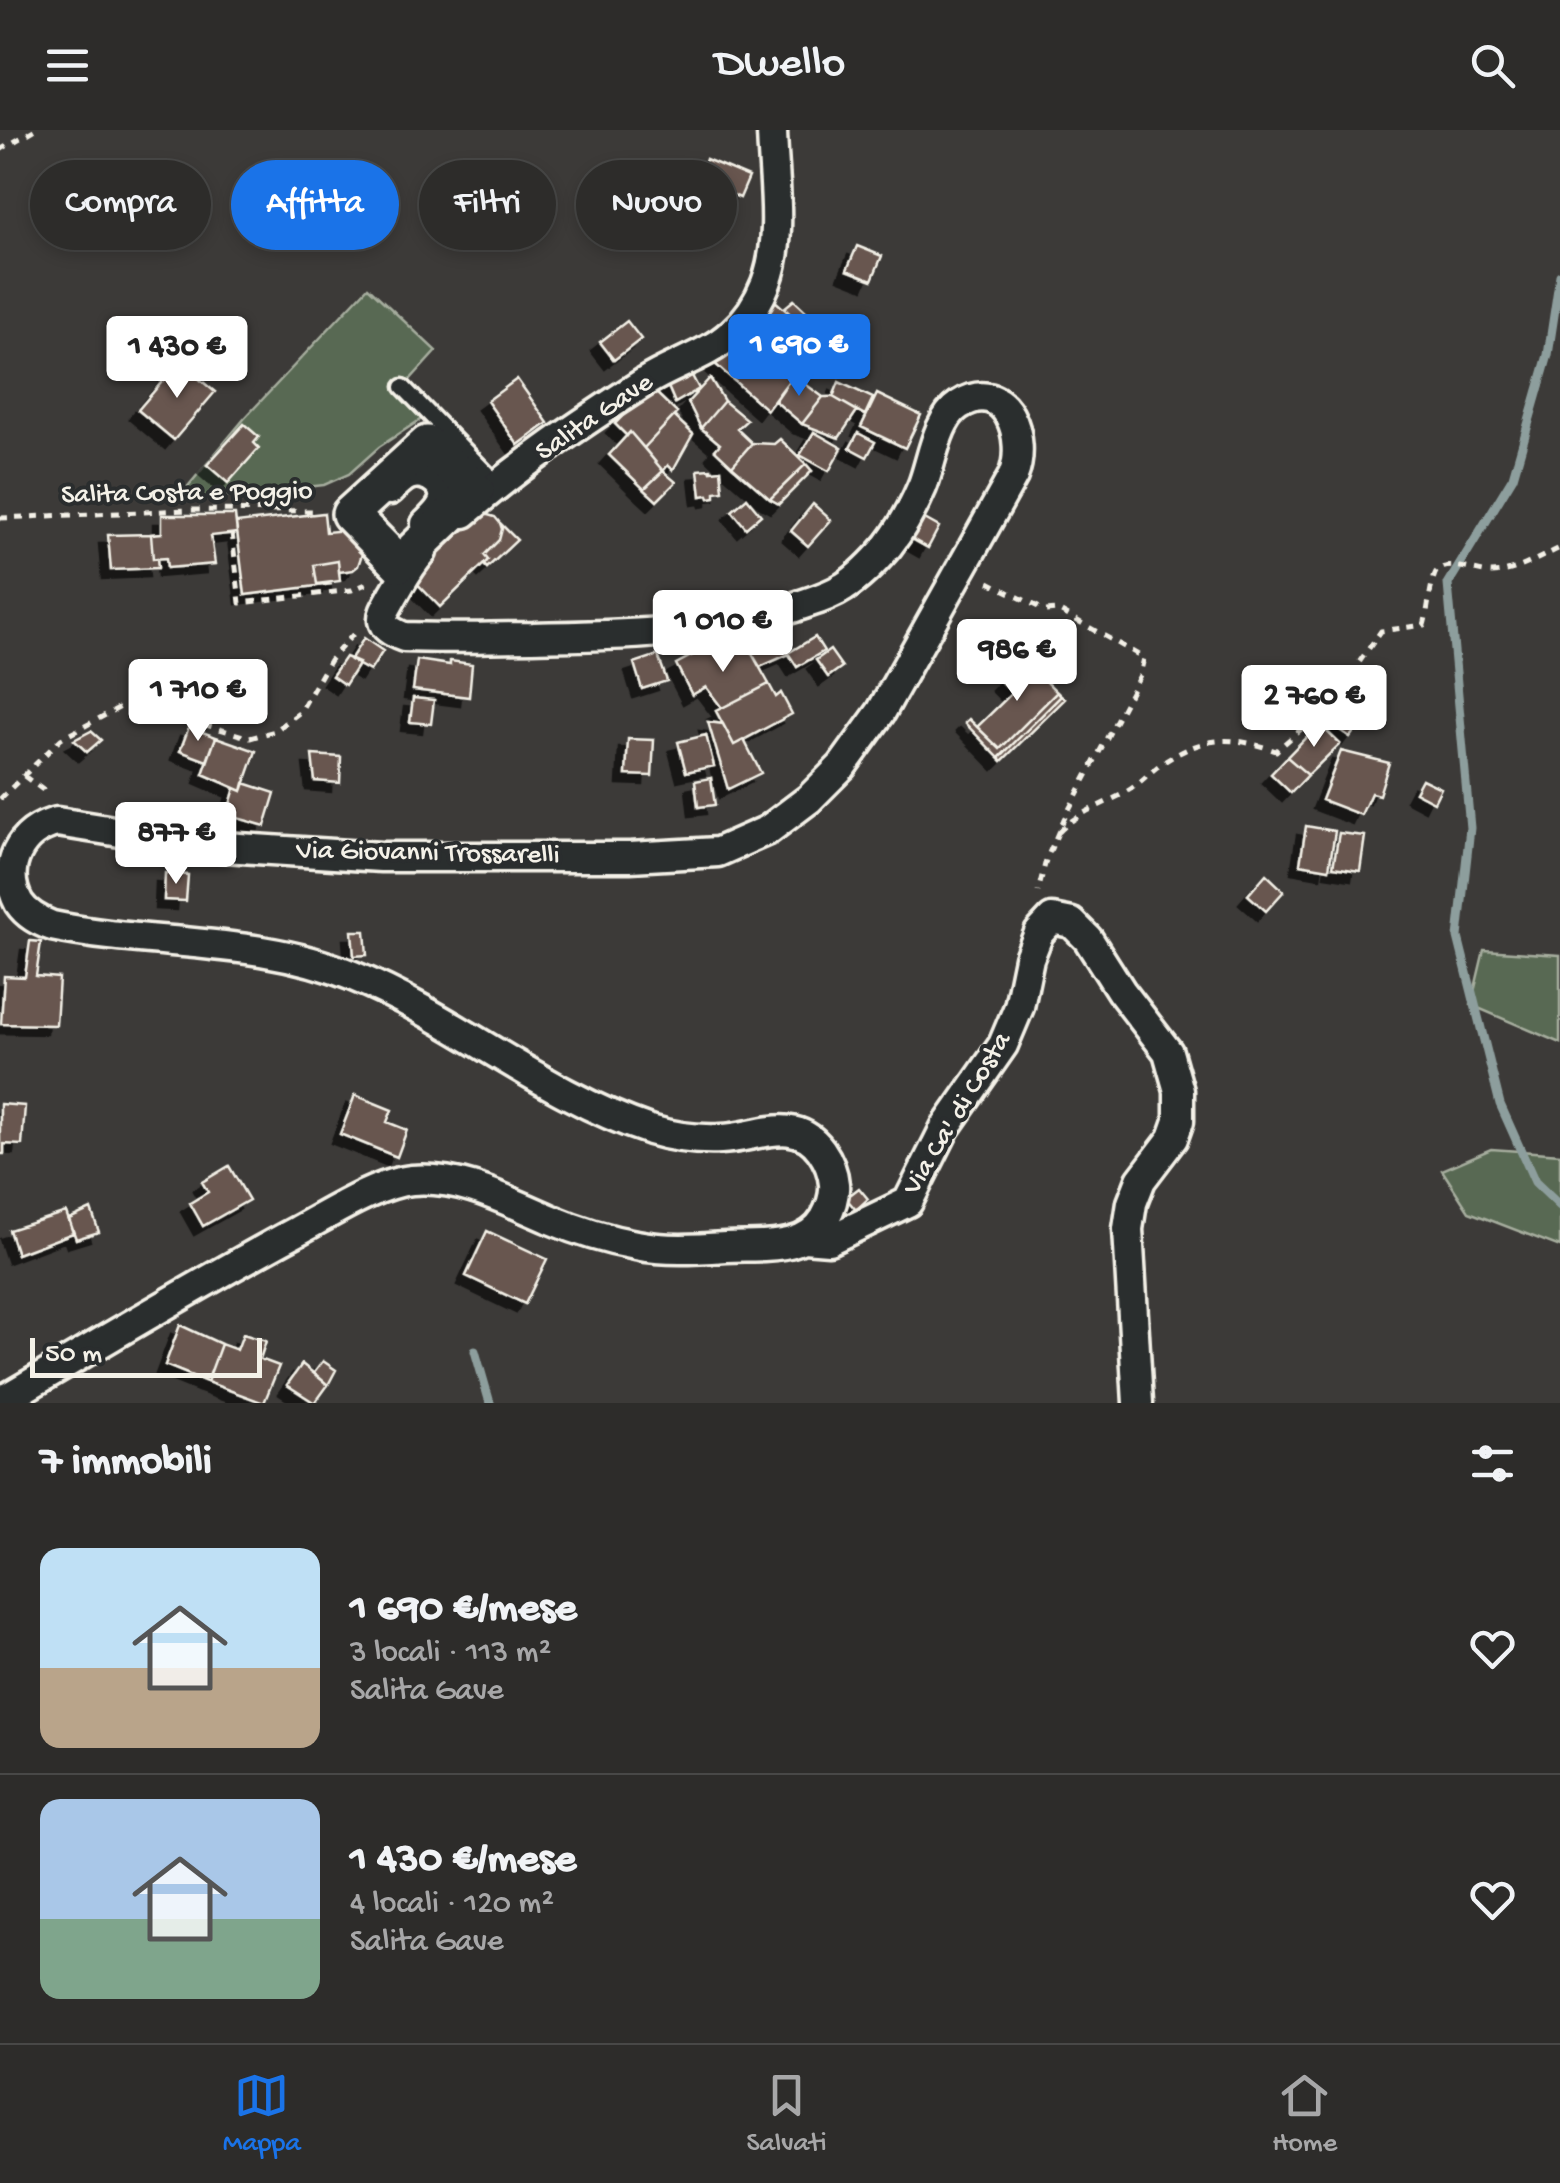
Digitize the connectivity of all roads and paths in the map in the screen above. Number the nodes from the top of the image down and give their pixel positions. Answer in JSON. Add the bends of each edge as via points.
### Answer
{"nodes":[{"id":1,"x":34,"y":130,"type":"edge"},
{"id":2,"x":772,"y":130,"type":"edge"},
{"id":3,"x":0,"y":150,"type":"edge"},
{"id":4,"x":403,"y":387,"type":"dead end"},
{"id":5,"x":498,"y":484,"type":"junction"},
{"id":6,"x":350,"y":514,"type":"junction"},
{"id":7,"x":0,"y":518,"type":"edge"},
{"id":8,"x":232,"y":533,"type":"dead end"},
{"id":9,"x":1560,"y":548,"type":"edge"},
{"id":10,"x":963,"y":568,"type":"junction"},
{"id":11,"x":399,"y":573,"type":"junction"},
{"id":12,"x":382,"y":618,"type":"junction"},
{"id":13,"x":24,"y":776,"type":"junction"},
{"id":14,"x":30,"y":781,"type":"dead end"},
{"id":15,"x":0,"y":799,"type":"edge"},
{"id":16,"x":1060,"y":832,"type":"junction"},
{"id":17,"x":1048,"y":922,"type":"junction"},
{"id":18,"x":804,"y":1238,"type":"junction"},
{"id":19,"x":0,"y":1402,"type":"edge"},
{"id":20,"x":1138,"y":1403,"type":"edge"}],
"edges":[{"from":1,"to":3,"type":"path"},
{"from":2,"to":5,"type":"street","name":"Salita Gave","via":[[772,261],[748,316],[707,351],[649,380]]},
{"from":4,"to":5,"type":"lane"},
{"from":5,"to":11,"type":"street","name":"Salita Gave"},
{"from":6,"to":7,"type":"path","name":"Salita Costa e Poggio","via":[[291,508]]},
{"from":6,"to":11,"type":"street"},
{"from":6,"to":11,"type":"street","via":[[427,444],[476,490]]},
{"from":8,"to":11,"type":"path","via":[[240,603],[352,590]]},
{"from":9,"to":16,"type":"path","via":[[1493,573],[1438,569],[1424,624],[1381,631],[1330,704],[1276,751],[1245,740],[1202,744],[1080,813]]},
{"from":10,"to":12,"type":"street","name":"Via Giovanni Trossarelli","via":[[1014,476],[1020,452],[1008,412],[980,400],[950,413],[908,517],[888,546],[828,596],[732,623],[631,635],[404,637]]},
{"from":10,"to":16,"type":"path","via":[[1144,658]]},
{"from":10,"to":18,"type":"street","name":"Via Giovanni Trossarelli","via":[[881,712],[842,766],[768,830],[718,852],[381,857],[209,846],[57,822],[25,836],[14,860],[17,900],[52,926],[314,961],[390,994],[630,1123],[690,1139],[791,1129],[810,1138],[829,1165],[834,1196],[820,1226]]},
{"from":11,"to":12,"type":"street","name":"Salita Gave"},
{"from":12,"to":13,"type":"path","via":[[345,641],[300,712],[276,731],[250,738],[124,706],[61,739]]},
{"from":13,"to":14,"type":"path"},
{"from":13,"to":15,"type":"path"},
{"from":16,"to":17,"type":"path","via":[[1038,896]]},
{"from":17,"to":18,"type":"street","name":"Via Ca' di Costa","via":[[1028,958],[1003,1045],[945,1128],[908,1202],[828,1240]]},
{"from":17,"to":20,"type":"street","via":[[1072,922],[1088,939],[1168,1052],[1179,1091],[1172,1138],[1141,1180],[1130,1216]]},
{"from":18,"to":19,"type":"street","via":[[690,1249],[637,1246],[553,1221],[502,1196],[452,1182],[409,1180],[357,1199],[189,1288]]}]}
